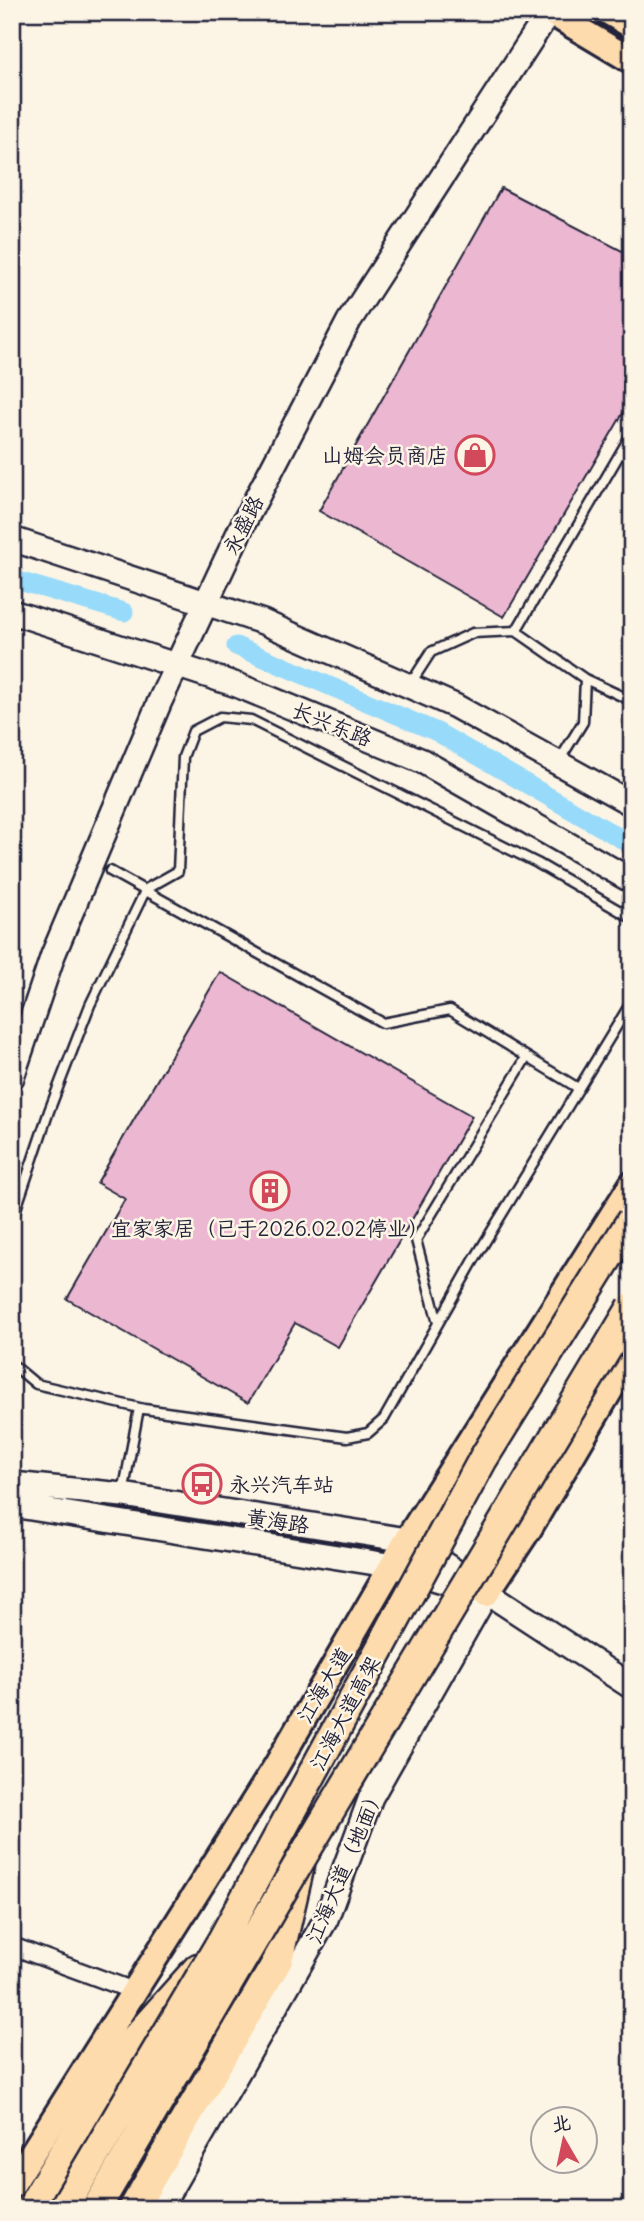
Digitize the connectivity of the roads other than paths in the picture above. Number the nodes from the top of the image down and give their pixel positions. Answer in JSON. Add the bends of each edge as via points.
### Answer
{"nodes":[{"id":1,"x":550,"y":12,"type":"edge"},
{"id":2,"x":608,"y":12,"type":"edge"},
{"id":3,"x":632,"y":26,"type":"edge"},
{"id":4,"x":632,"y":61,"type":"edge"},
{"id":5,"x":632,"y":433,"type":"edge"},
{"id":6,"x":12,"y":539,"type":"edge"},
{"id":7,"x":205,"y":601,"type":"junction"},
{"id":8,"x":12,"y":612,"type":"edge"},
{"id":9,"x":516,"y":631,"type":"junction"},
{"id":10,"x":177,"y":666,"type":"junction"},
{"id":11,"x":585,"y":679,"type":"junction"},
{"id":12,"x":409,"y":686,"type":"junction"},
{"id":13,"x":632,"y":701,"type":"edge"},
{"id":14,"x":558,"y":763,"type":"junction"},
{"id":15,"x":632,"y":804,"type":"edge"},
{"id":16,"x":110,"y":871,"type":"dead end"},
{"id":17,"x":632,"y":881,"type":"edge"},
{"id":18,"x":146,"y":889,"type":"junction"},
{"id":19,"x":632,"y":918,"type":"edge"},
{"id":20,"x":632,"y":1001,"type":"edge"},
{"id":21,"x":526,"y":1058,"type":"junction"},
{"id":22,"x":12,"y":1077,"type":"edge"},
{"id":23,"x":578,"y":1088,"type":"junction"},
{"id":24,"x":632,"y":1184,"type":"edge"},
{"id":25,"x":632,"y":1219,"type":"edge"},
{"id":26,"x":12,"y":1221,"type":"edge"},
{"id":27,"x":632,"y":1307,"type":"edge"},
{"id":28,"x":438,"y":1323,"type":"junction"},
{"id":29,"x":632,"y":1353,"type":"edge"},
{"id":30,"x":12,"y":1364,"type":"edge"},
{"id":31,"x":139,"y":1408,"type":"junction"},
{"id":32,"x":12,"y":1484,"type":"edge"},
{"id":33,"x":123,"y":1495,"type":"junction"},
{"id":34,"x":12,"y":1505,"type":"edge"},
{"id":35,"x":407,"y":1540,"type":"junction"},
{"id":36,"x":394,"y":1566,"type":"junction"},
{"id":37,"x":486,"y":1594,"type":"junction"},
{"id":38,"x":632,"y":1687,"type":"edge"},
{"id":39,"x":303,"y":1856,"type":"junction"},
{"id":40,"x":221,"y":1942,"type":"junction"},
{"id":41,"x":12,"y":1946,"type":"edge"},
{"id":42,"x":134,"y":1991,"type":"junction"},
{"id":43,"x":12,"y":2185,"type":"edge"},
{"id":44,"x":30,"y":2209,"type":"edge"},
{"id":45,"x":63,"y":2209,"type":"edge"},
{"id":46,"x":96,"y":2209,"type":"edge"},
{"id":47,"x":133,"y":2209,"type":"edge"},
{"id":48,"x":159,"y":2209,"type":"edge"}],
"edges":[{"from":1,"to":4,"type":"main road"},
{"from":1,"to":7,"type":"street","name":"永盛路","via":[[349,321]]},
{"from":2,"to":3,"type":"main road"},
{"from":5,"to":9,"type":"lane"},
{"from":6,"to":7,"type":"street"},
{"from":7,"to":10,"type":"street","name":"永盛路"},
{"from":7,"to":12,"type":"street"},
{"from":8,"to":10,"type":"street","name":"长兴东路"},
{"from":9,"to":11,"type":"lane"},
{"from":9,"to":12,"type":"lane","via":[[473,633],[431,652]]},
{"from":10,"to":17,"type":"street","name":"长兴东路","via":[[237,685],[422,761]]},
{"from":10,"to":22,"type":"street","name":"永盛路","via":[[53,955]]},
{"from":11,"to":13,"type":"lane"},
{"from":11,"to":14,"type":"lane","via":[[583,722]]},
{"from":12,"to":14,"type":"street"},
{"from":14,"to":15,"type":"street"},
{"from":16,"to":18,"type":"lane"},
{"from":18,"to":19,"type":"lane","via":[[178,872],[183,757],[192,732],[220,717],[251,720],[537,863]]},
{"from":18,"to":21,"type":"lane","via":[[383,1023],[450,1010]]},
{"from":18,"to":26,"type":"lane","via":[[89,1005]]},
{"from":20,"to":23,"type":"lane"},
{"from":21,"to":23,"type":"lane"},
{"from":21,"to":28,"type":"lane","via":[[416,1241]]},
{"from":23,"to":28,"type":"lane"},
{"from":24,"to":35,"type":"main road","name":"江海大道"},
{"from":25,"to":40,"type":"highway","name":"江海大道高架","bridge":true,"via":[[483,1459]]},
{"from":27,"to":39,"type":"highway","name":"江海大道高架","bridge":true},
{"from":28,"to":31,"type":"lane","via":[[384,1419],[368,1433],[347,1437]]},
{"from":29,"to":37,"type":"main road","via":[[529,1530]]},
{"from":30,"to":31,"type":"lane","via":[[36,1384]]},
{"from":31,"to":33,"type":"lane"},
{"from":32,"to":33,"type":"street","name":"黄海路"},
{"from":33,"to":35,"type":"street","name":"黄海路"},
{"from":34,"to":36,"type":"street","name":"黄海路"},
{"from":35,"to":36,"type":"main road","name":"江海大道"},
{"from":35,"to":37,"type":"street","name":"黄海路"},
{"from":36,"to":37,"type":"street","name":"黄海路"},
{"from":36,"to":42,"type":"main road","name":"江海大道","via":[[275,1768]]},
{"from":37,"to":38,"type":"street","name":"黄海路"},
{"from":37,"to":48,"type":"street","name":"江海大道（地面）","via":[[371,1797],[326,1919]]},
{"from":39,"to":46,"type":"highway","name":"江海大道高架","bridge":true},
{"from":39,"to":47,"type":"highway","via":[[278,1960]]},
{"from":40,"to":44,"type":"highway","bridge":true,"via":[[121,2053]]},
{"from":40,"to":45,"type":"highway","name":"江海大道高架","bridge":true},
{"from":41,"to":42,"type":"street"},
{"from":42,"to":43,"type":"main road","name":"江海大道"}]}
